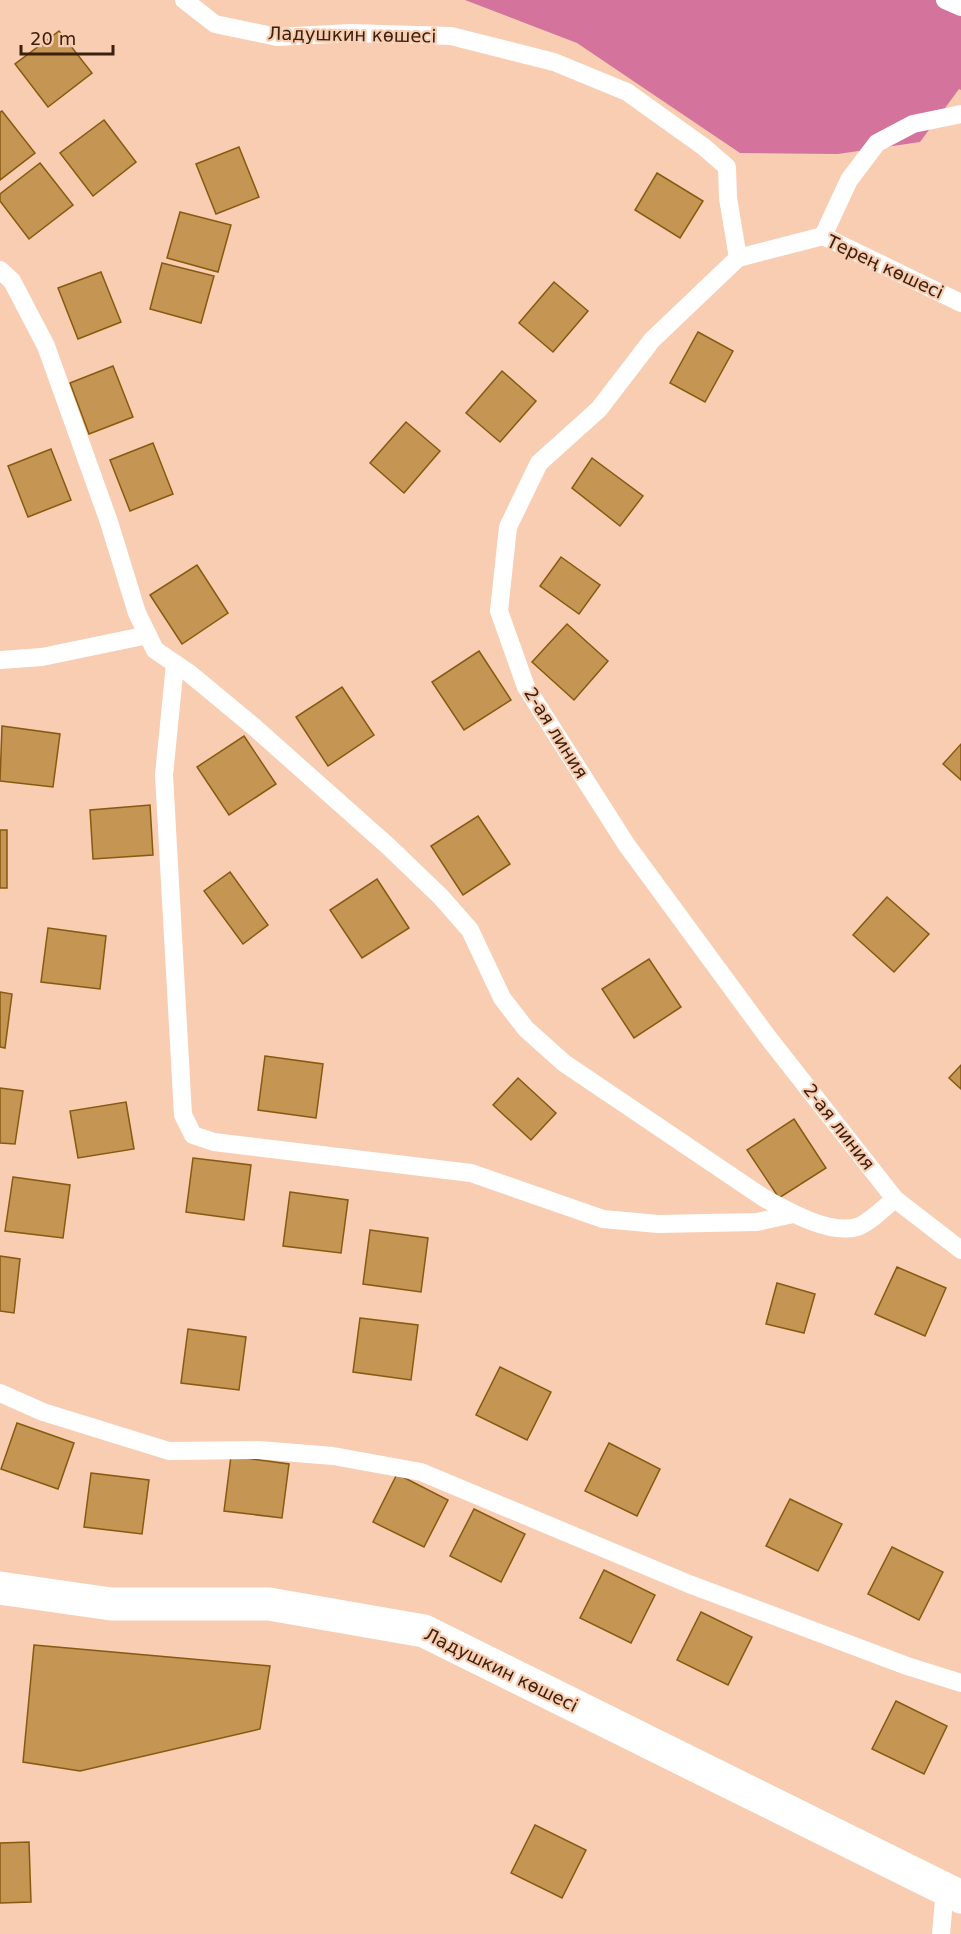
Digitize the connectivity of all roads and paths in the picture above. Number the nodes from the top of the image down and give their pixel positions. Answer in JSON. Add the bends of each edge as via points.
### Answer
{"nodes":[{"id":1,"x":184,"y":0,"type":"edge"},
{"id":2,"x":945,"y":0,"type":"edge"},
{"id":3,"x":961,"y":7,"type":"edge"},
{"id":4,"x":961,"y":114,"type":"edge"},
{"id":5,"x":823,"y":236,"type":"junction"},
{"id":6,"x":738,"y":258,"type":"junction"},
{"id":7,"x":0,"y":270,"type":"edge"},
{"id":8,"x":961,"y":303,"type":"edge"},
{"id":9,"x":148,"y":635,"type":"junction"},
{"id":10,"x":0,"y":660,"type":"edge"},
{"id":11,"x":176,"y":664,"type":"junction"},
{"id":12,"x":895,"y":1199,"type":"junction"},
{"id":13,"x":793,"y":1214,"type":"junction"},
{"id":14,"x":961,"y":1250,"type":"edge"},
{"id":15,"x":0,"y":1393,"type":"edge"},
{"id":16,"x":0,"y":1588,"type":"edge"},
{"id":17,"x":961,"y":1683,"type":"edge"},
{"id":18,"x":953,"y":1893,"type":"edge"},
{"id":19,"x":941,"y":1934,"type":"edge"}],
"edges":[{"from":1,"to":6,"type":"lane","name":"Ладушкин көшесі","via":[[215,24],[277,37],[350,33],[451,36],[554,62],[627,93],[727,167]]},
{"from":2,"to":3,"type":"lane"},
{"from":4,"to":5,"type":"lane","via":[[914,124],[877,143],[849,180]]},
{"from":5,"to":6,"type":"lane","name":"Терең көшесі"},
{"from":5,"to":8,"type":"lane","name":"Терең көшесі"},
{"from":6,"to":12,"type":"lane","name":"2-ая линия","via":[[652,340],[599,409],[539,463],[508,527],[499,611],[526,687],[626,844],[767,1036]]},
{"from":7,"to":9,"type":"lane","via":[[12,281],[46,346],[109,522],[136,614]]},
{"from":9,"to":10,"type":"lane","via":[[42,657]]},
{"from":9,"to":11,"type":"lane","via":[[155,650]]},
{"from":11,"to":13,"type":"lane","via":[[253,726],[441,897],[470,930],[502,998],[526,1029],[564,1063]]},
{"from":11,"to":13,"type":"lane","via":[[164,775],[183,1115],[193,1135],[214,1142],[471,1173],[603,1219],[658,1224],[757,1222]]},
{"from":12,"to":13,"type":"lane","via":[[858,1227],[834,1228]]},
{"from":12,"to":14,"type":"lane","name":"2-ая линия"},
{"from":15,"to":17,"type":"lane","via":[[43,1412],[169,1450],[259,1449],[333,1456],[421,1472],[689,1584]]},
{"from":16,"to":18,"type":"street","name":"Ладушкин көшесі","via":[[111,1604],[269,1604],[424,1631]]},
{"from":18,"to":19,"type":"lane"}]}
